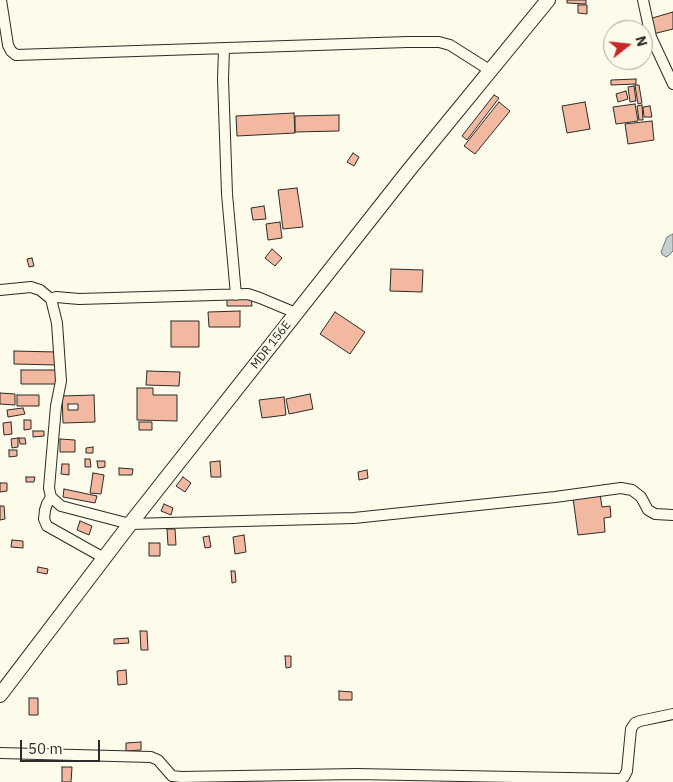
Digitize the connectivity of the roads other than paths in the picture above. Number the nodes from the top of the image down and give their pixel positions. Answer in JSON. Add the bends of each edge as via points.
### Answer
{"nodes":[{"id":1,"x":1,"y":0,"type":"edge"},
{"id":2,"x":548,"y":0,"type":"edge"},
{"id":3,"x":643,"y":0,"type":"edge"},
{"id":4,"x":224,"y":49,"type":"junction"},
{"id":5,"x":491,"y":71,"type":"junction"},
{"id":6,"x":673,"y":84,"type":"edge"},
{"id":7,"x":0,"y":290,"type":"edge"},
{"id":8,"x":236,"y":295,"type":"junction"},
{"id":9,"x":51,"y":299,"type":"junction"},
{"id":10,"x":296,"y":313,"type":"junction"},
{"id":11,"x":51,"y":497,"type":"junction"},
{"id":12,"x":673,"y":515,"type":"edge"},
{"id":13,"x":130,"y":524,"type":"junction"},
{"id":14,"x":104,"y":558,"type":"junction"},
{"id":15,"x":0,"y":696,"type":"edge"},
{"id":16,"x":673,"y":714,"type":"edge"},
{"id":17,"x":0,"y":753,"type":"edge"},
{"id":18,"x":624,"y":780,"type":"edge"}],
"edges":[{"from":1,"to":4,"type":"street","via":[[8,44],[16,55]]},
{"from":2,"to":5,"type":"main road","name":"MDR 156E"},
{"from":3,"to":6,"type":"street","via":[[651,37]]},
{"from":4,"to":5,"type":"street","via":[[439,42],[450,45]]},
{"from":4,"to":8,"type":"street","via":[[227,194]]},
{"from":5,"to":10,"type":"main road","name":"MDR 156E"},
{"from":7,"to":9,"type":"street","via":[[31,287]]},
{"from":8,"to":9,"type":"street"},
{"from":8,"to":10,"type":"street","via":[[248,294]]},
{"from":9,"to":11,"type":"street","via":[[57,323],[61,381],[48,488]]},
{"from":10,"to":13,"type":"main road","name":"MDR 156E"},
{"from":11,"to":13,"type":"street","via":[[61,506]]},
{"from":11,"to":14,"type":"street","via":[[45,510],[47,526]]},
{"from":12,"to":13,"type":"street","via":[[655,514],[648,510],[641,497],[622,488],[354,518]]},
{"from":13,"to":14,"type":"main road","name":"MDR 156E"},
{"from":14,"to":15,"type":"main road","name":"MDR 156E"},
{"from":16,"to":18,"type":"street","via":[[634,724]]},
{"from":17,"to":18,"type":"street","via":[[151,757],[172,776],[181,777],[356,774]]}]}
